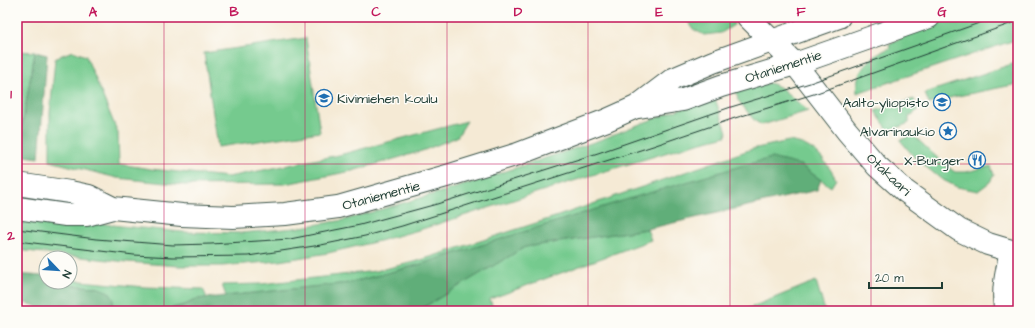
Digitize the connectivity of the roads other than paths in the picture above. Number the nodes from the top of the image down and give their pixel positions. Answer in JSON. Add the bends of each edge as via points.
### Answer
{"nodes":[{"id":1,"x":748,"y":17,"type":"edge"},
{"id":2,"x":839,"y":17,"type":"edge"},
{"id":3,"x":928,"y":17,"type":"edge"},
{"id":4,"x":772,"y":41,"type":"junction"},
{"id":5,"x":795,"y":64,"type":"junction"},
{"id":6,"x":636,"y":108,"type":"junction"},
{"id":7,"x":17,"y":184,"type":"edge"},
{"id":8,"x":17,"y":208,"type":"edge"},
{"id":9,"x":113,"y":208,"type":"junction"},
{"id":10,"x":1014,"y":252,"type":"edge"},
{"id":11,"x":1006,"y":311,"type":"edge"}],
"edges":[{"from":1,"to":4,"type":"street","name":"Otakaari"},
{"from":2,"to":4,"type":"street","name":"Otaniementie"},
{"from":3,"to":5,"type":"street","name":"Otaniementie"},
{"from":4,"to":5,"type":"street","name":"Otakaari"},
{"from":4,"to":6,"type":"street","name":"Otaniementie","via":[[673,79]]},
{"from":5,"to":6,"type":"street","name":"Otaniementie","via":[[683,100]]},
{"from":5,"to":10,"type":"street","name":"Otakaari","via":[[847,132],[877,166],[905,191],[959,230],[988,244]]},
{"from":6,"to":9,"type":"street","name":"Otaniementie","via":[[518,154],[338,207],[233,217]]},
{"from":7,"to":9,"type":"street","name":"Otaniementie","via":[[89,196]]},
{"from":8,"to":9,"type":"street","name":"Otaniementie","via":[[66,215],[87,215]]},
{"from":10,"to":11,"type":"street","via":[[1007,270],[1004,297]]}]}
